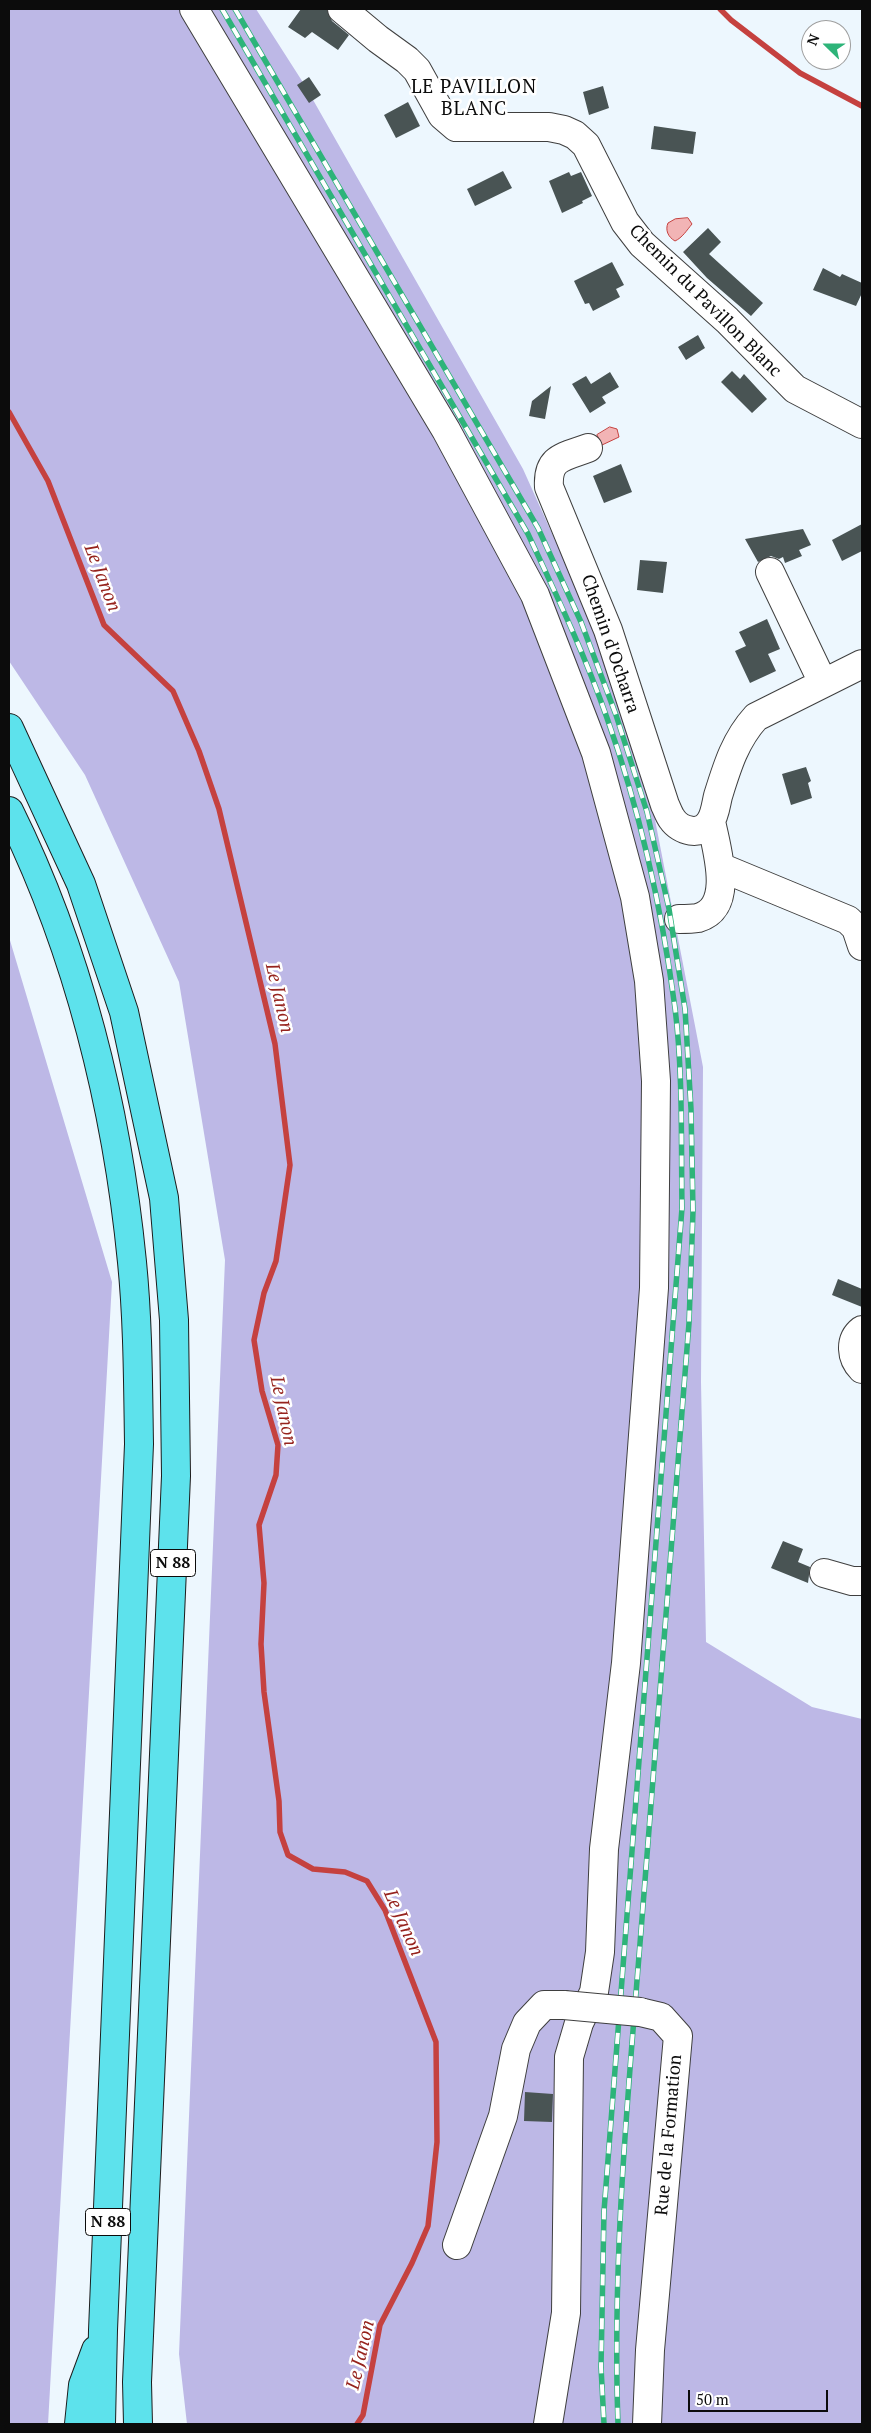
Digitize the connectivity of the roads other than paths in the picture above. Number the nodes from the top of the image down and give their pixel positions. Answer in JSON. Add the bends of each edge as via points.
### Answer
{"nodes":[{"id":1,"x":194,"y":9,"type":"edge"},
{"id":2,"x":342,"y":9,"type":"edge"},
{"id":3,"x":862,"y":424,"type":"edge"},
{"id":4,"x":588,"y":448,"type":"dead end"},
{"id":5,"x":770,"y":572,"type":"dead end"},
{"id":6,"x":862,"y":664,"type":"edge"},
{"id":7,"x":823,"y":683,"type":"junction"},
{"id":8,"x":9,"y":728,"type":"edge"},
{"id":9,"x":9,"y":810,"type":"edge"},
{"id":10,"x":711,"y":821,"type":"junction"},
{"id":11,"x":720,"y":867,"type":"junction"},
{"id":12,"x":678,"y":920,"type":"dead end"},
{"id":13,"x":862,"y":946,"type":"edge"},
{"id":14,"x":862,"y":1330,"type":"edge"},
{"id":15,"x":862,"y":1369,"type":"edge"},
{"id":16,"x":824,"y":1573,"type":"dead end"},
{"id":17,"x":862,"y":1581,"type":"edge"},
{"id":18,"x":457,"y":2245,"type":"dead end"},
{"id":19,"x":103,"y":2330,"type":"junction"},
{"id":20,"x":78,"y":2424,"type":"edge"},
{"id":21,"x":102,"y":2424,"type":"edge"},
{"id":22,"x":138,"y":2424,"type":"edge"},
{"id":23,"x":548,"y":2424,"type":"edge"},
{"id":24,"x":647,"y":2424,"type":"edge"}],
"edges":[{"from":1,"to":23,"type":"street","via":[[446,430],[535,595],[596,753],[635,897],[649,981],[656,1081],[654,1288],[626,1663],[604,1849],[600,1952],[594,1992],[579,2023],[569,2057],[566,2313]]},
{"from":2,"to":3,"type":"street","name":"Chemin du Pavillon Blanc","via":[[417,70],[442,115],[456,127],[549,127],[575,135],[586,145],[625,222],[642,244],[721,314],[795,389]]},
{"from":4,"to":10,"type":"street","name":"Chemin d'Ocharra","via":[[553,463],[548,472],[549,486],[608,630],[665,805],[680,827],[703,830]]},
{"from":5,"to":7,"type":"street"},
{"from":6,"to":7,"type":"street"},
{"from":7,"to":10,"type":"street","via":[[756,717],[744,730],[731,756]]},
{"from":8,"to":22,"type":"highway","number":"N 88","via":[[81,884],[124,1012],[164,1198],[174,1320],[176,1476]]},
{"from":9,"to":19,"type":"highway","number":"N 88","via":[[43,890],[86,1016],[123,1193],[137,1328],[139,1444]]},
{"from":10,"to":11,"type":"street"},
{"from":11,"to":12,"type":"street","via":[[718,901],[699,918]]},
{"from":11,"to":13,"type":"street","via":[[848,920],[856,928]]},
{"from":14,"to":15,"type":"street","via":[[853,1344],[853,1356]]},
{"from":16,"to":17,"type":"street"},
{"from":18,"to":24,"type":"street","name":"Rue de la Formation","bridge":true,"via":[[502,2116],[516,2049],[527,2023],[544,2005],[640,2012],[661,2018],[678,2036],[650,2350]]},
{"from":19,"to":20,"type":"highway","via":[[83,2385]]},
{"from":19,"to":21,"type":"highway","number":"N 88"}]}
